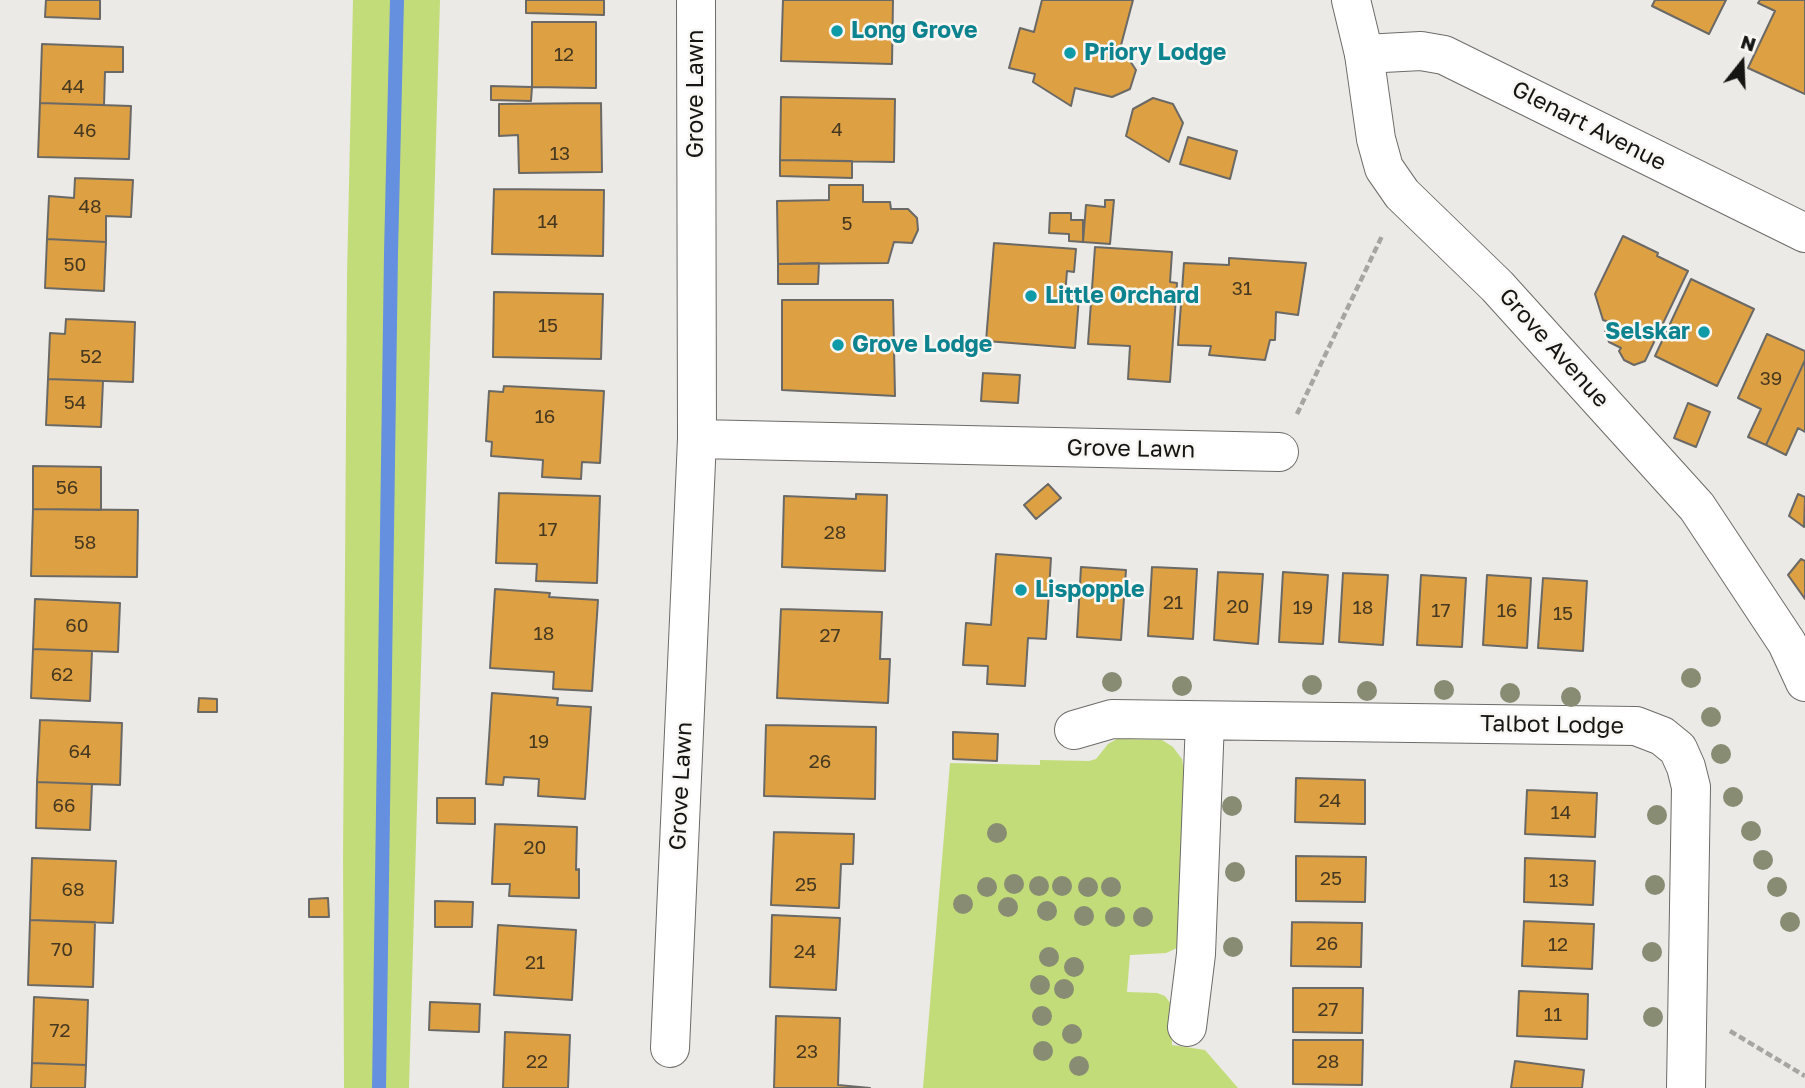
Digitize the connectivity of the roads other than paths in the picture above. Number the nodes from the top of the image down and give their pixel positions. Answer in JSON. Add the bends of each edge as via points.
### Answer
{"nodes":[{"id":1,"x":696,"y":0,"type":"edge"},
{"id":2,"x":1352,"y":0,"type":"edge"},
{"id":3,"x":1364,"y":54,"type":"junction"},
{"id":4,"x":1805,"y":233,"type":"edge"},
{"id":5,"x":696,"y":439,"type":"junction"},
{"id":6,"x":1279,"y":453,"type":"road end"},
{"id":7,"x":1805,"y":682,"type":"edge"},
{"id":8,"x":1205,"y":720,"type":"junction"},
{"id":9,"x":1074,"y":730,"type":"dead end"},
{"id":10,"x":1187,"y":1027,"type":"dead end"},
{"id":11,"x":670,"y":1048,"type":"dead end"},
{"id":12,"x":1686,"y":1088,"type":"edge"}],
"edges":[{"from":1,"to":5,"type":"street","name":"Grove Lawn"},
{"from":2,"to":3,"type":"street","name":"Grove Avenue"},
{"from":3,"to":4,"type":"street","name":"Glenart Avenue","via":[[1421,51],[1444,55]]},
{"from":3,"to":7,"type":"street","name":"Grove Avenue","via":[[1376,139],[1384,168],[1402,194],[1497,286],[1697,507],[1787,643]]},
{"from":5,"to":6,"type":"street","name":"Grove Lawn"},
{"from":5,"to":11,"type":"street","name":"Grove Lawn"},
{"from":8,"to":9,"type":"street","name":"Talbot Lodge","via":[[1112,719]]},
{"from":8,"to":10,"type":"street","via":[[1196,954]]},
{"from":8,"to":12,"type":"street","name":"Talbot Lodge","via":[[1636,726],[1662,736],[1678,749],[1691,787]]}]}
